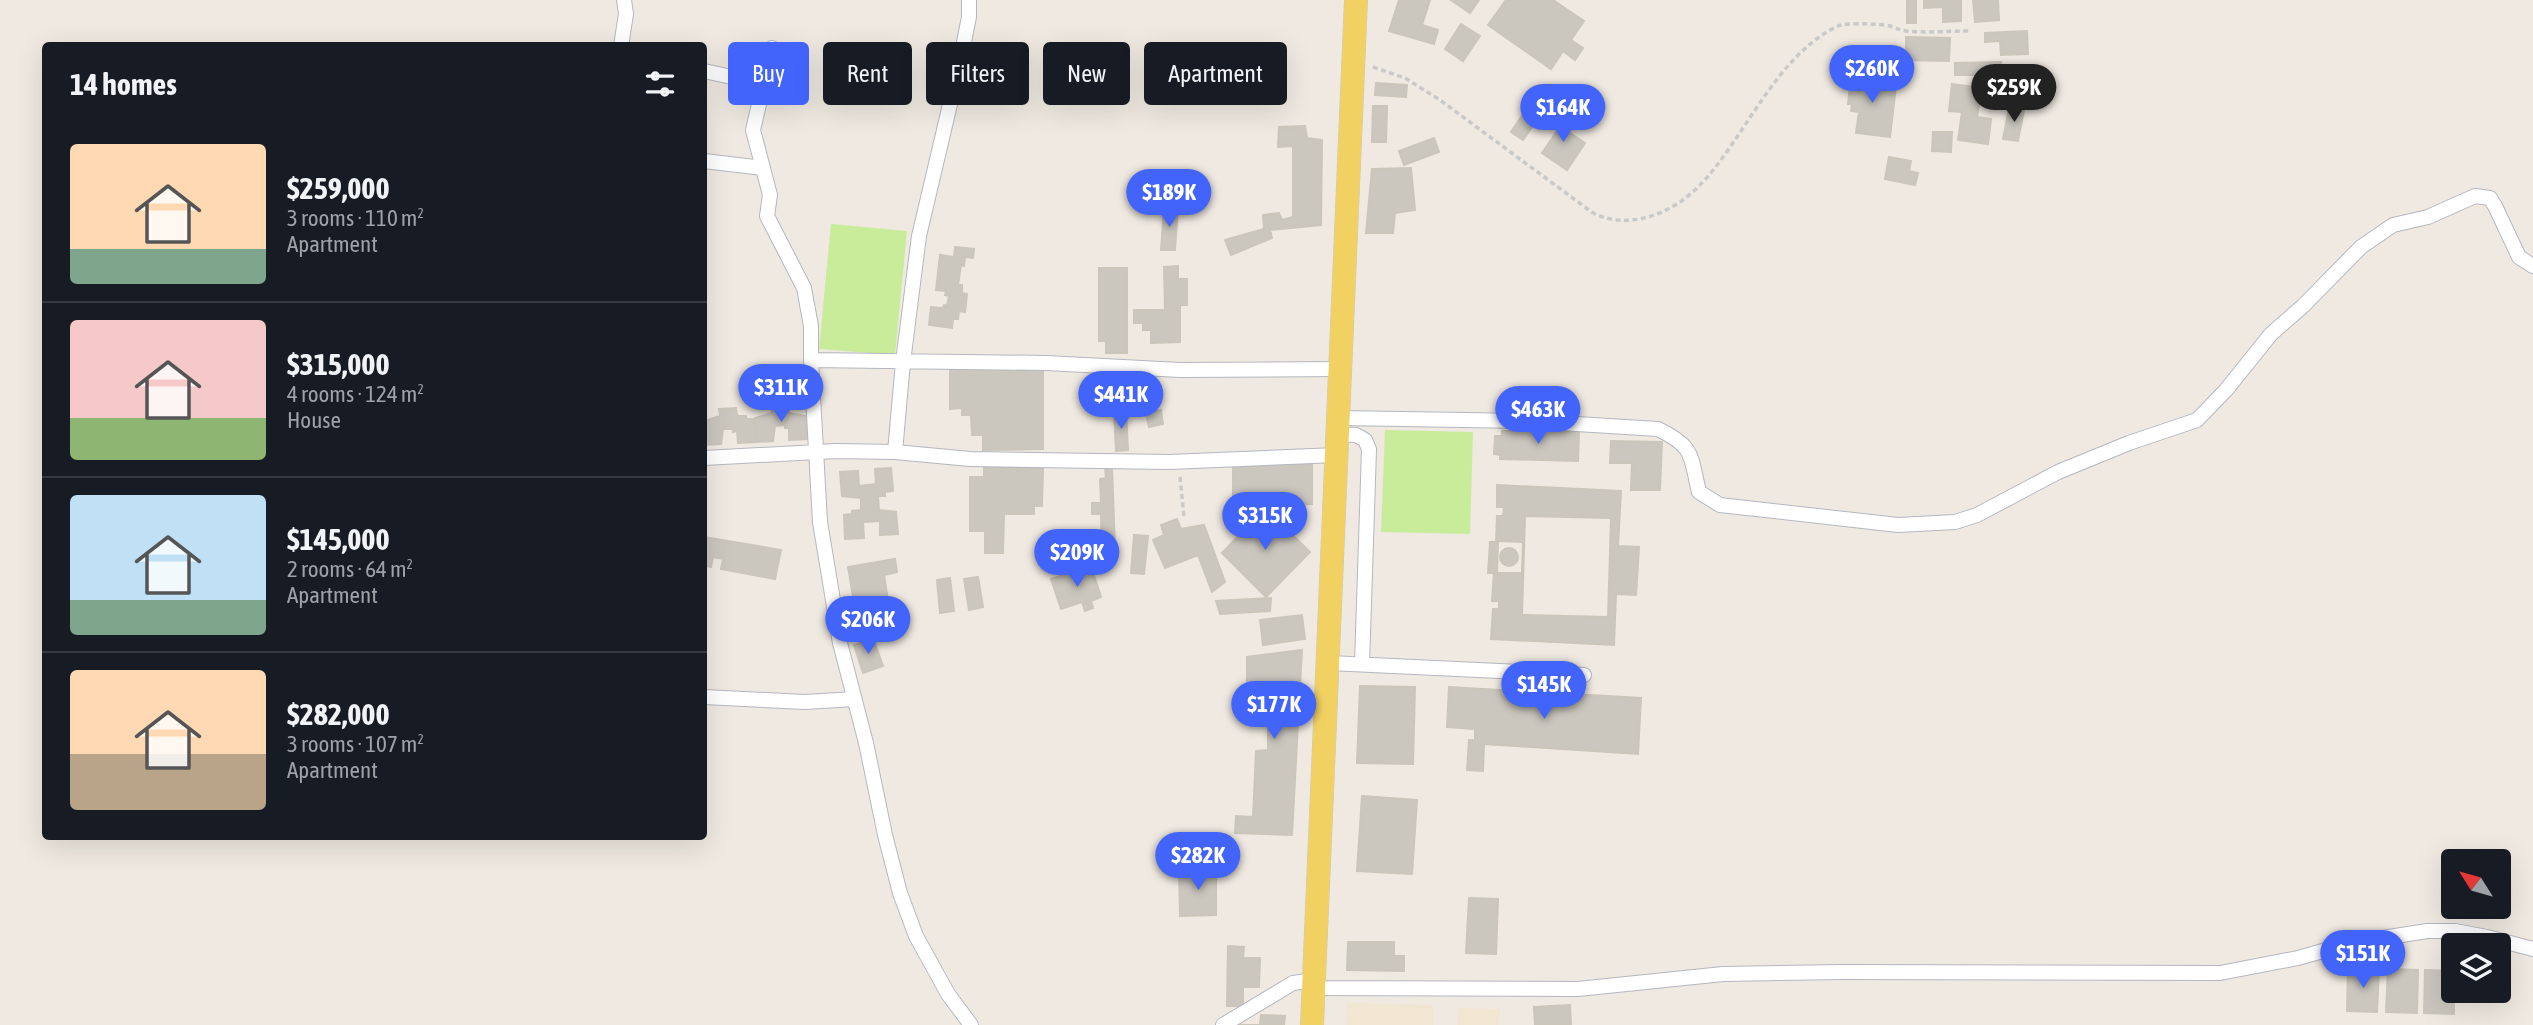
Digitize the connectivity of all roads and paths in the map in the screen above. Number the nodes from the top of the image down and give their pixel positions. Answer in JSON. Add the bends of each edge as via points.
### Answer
{"nodes":[{"id":1,"x":624,"y":0,"type":"edge"},
{"id":2,"x":970,"y":0,"type":"edge"},
{"id":3,"x":1356,"y":0,"type":"edge"},
{"id":4,"x":1970,"y":31,"type":"dead end"},
{"id":5,"x":622,"y":42,"type":"edge"},
{"id":6,"x":1353,"y":64,"type":"junction"},
{"id":7,"x":707,"y":72,"type":"edge"},
{"id":8,"x":728,"y":76,"type":"edge"},
{"id":9,"x":759,"y":105,"type":"edge"},
{"id":10,"x":707,"y":161,"type":"edge"},
{"id":11,"x":763,"y":168,"type":"junction"},
{"id":12,"x":2533,"y":266,"type":"edge"},
{"id":13,"x":811,"y":360,"type":"junction"},
{"id":14,"x":903,"y":362,"type":"junction"},
{"id":15,"x":1342,"y":369,"type":"junction"},
{"id":16,"x":1338,"y":436,"type":"junction"},
{"id":17,"x":817,"y":452,"type":"junction"},
{"id":18,"x":895,"y":452,"type":"junction"},
{"id":19,"x":707,"y":458,"type":"edge"},
{"id":20,"x":1179,"y":461,"type":"junction"},
{"id":21,"x":1184,"y":517,"type":"dead end"},
{"id":22,"x":1329,"y":663,"type":"junction"},
{"id":23,"x":1362,"y":664,"type":"junction"},
{"id":24,"x":1584,"y":675,"type":"dead end"},
{"id":25,"x":707,"y":697,"type":"edge"},
{"id":26,"x":854,"y":699,"type":"junction"},
{"id":27,"x":2533,"y":949,"type":"edge"},
{"id":28,"x":1315,"y":984,"type":"junction"},
{"id":29,"x":971,"y":1025,"type":"edge"},
{"id":30,"x":1223,"y":1025,"type":"edge"},
{"id":31,"x":1312,"y":1025,"type":"edge"}],
"edges":[{"from":1,"to":5,"type":"street"},
{"from":2,"to":14,"type":"street","via":[[948,120],[919,236]]},
{"from":3,"to":6,"type":"main road"},
{"from":4,"to":6,"type":"path","via":[[1903,31],[1888,25],[1841,24],[1817,39],[1773,85],[1697,188],[1670,207],[1633,221],[1592,213],[1405,78]]},
{"from":6,"to":15,"type":"main road"},
{"from":7,"to":8,"type":"street"},
{"from":9,"to":11,"type":"street","via":[[753,130]]},
{"from":10,"to":11,"type":"street"},
{"from":11,"to":13,"type":"street","via":[[770,195],[767,216],[804,288]]},
{"from":12,"to":16,"type":"street","via":[[2519,257],[2495,206],[2484,196],[2475,195],[2428,217],[2393,225],[2361,247],[2272,334],[2197,420],[2058,472],[1955,522],[1898,525],[1720,505],[1699,492],[1687,448],[1658,429],[1528,421]]},
{"from":13,"to":14,"type":"street"},
{"from":13,"to":17,"type":"street"},
{"from":14,"to":15,"type":"street","via":[[1180,370]]},
{"from":14,"to":18,"type":"street"},
{"from":15,"to":16,"type":"main road"},
{"from":16,"to":20,"type":"street"},
{"from":16,"to":22,"type":"main road"},
{"from":16,"to":23,"type":"street","via":[[1356,435],[1369,449]]},
{"from":17,"to":18,"type":"street"},
{"from":17,"to":19,"type":"street"},
{"from":17,"to":26,"type":"street","via":[[820,522]]},
{"from":18,"to":20,"type":"street","via":[[970,459]]},
{"from":20,"to":21,"type":"path"},
{"from":22,"to":23,"type":"street"},
{"from":22,"to":28,"type":"main road"},
{"from":23,"to":24,"type":"street"},
{"from":25,"to":26,"type":"street","via":[[805,702]]},
{"from":26,"to":29,"type":"street","via":[[904,904],[936,975]]},
{"from":27,"to":28,"type":"street","via":[[2455,931],[2427,931],[2220,973],[1723,974],[1578,989]]},
{"from":28,"to":30,"type":"street","via":[[1293,983]]},
{"from":28,"to":31,"type":"main road"}]}
